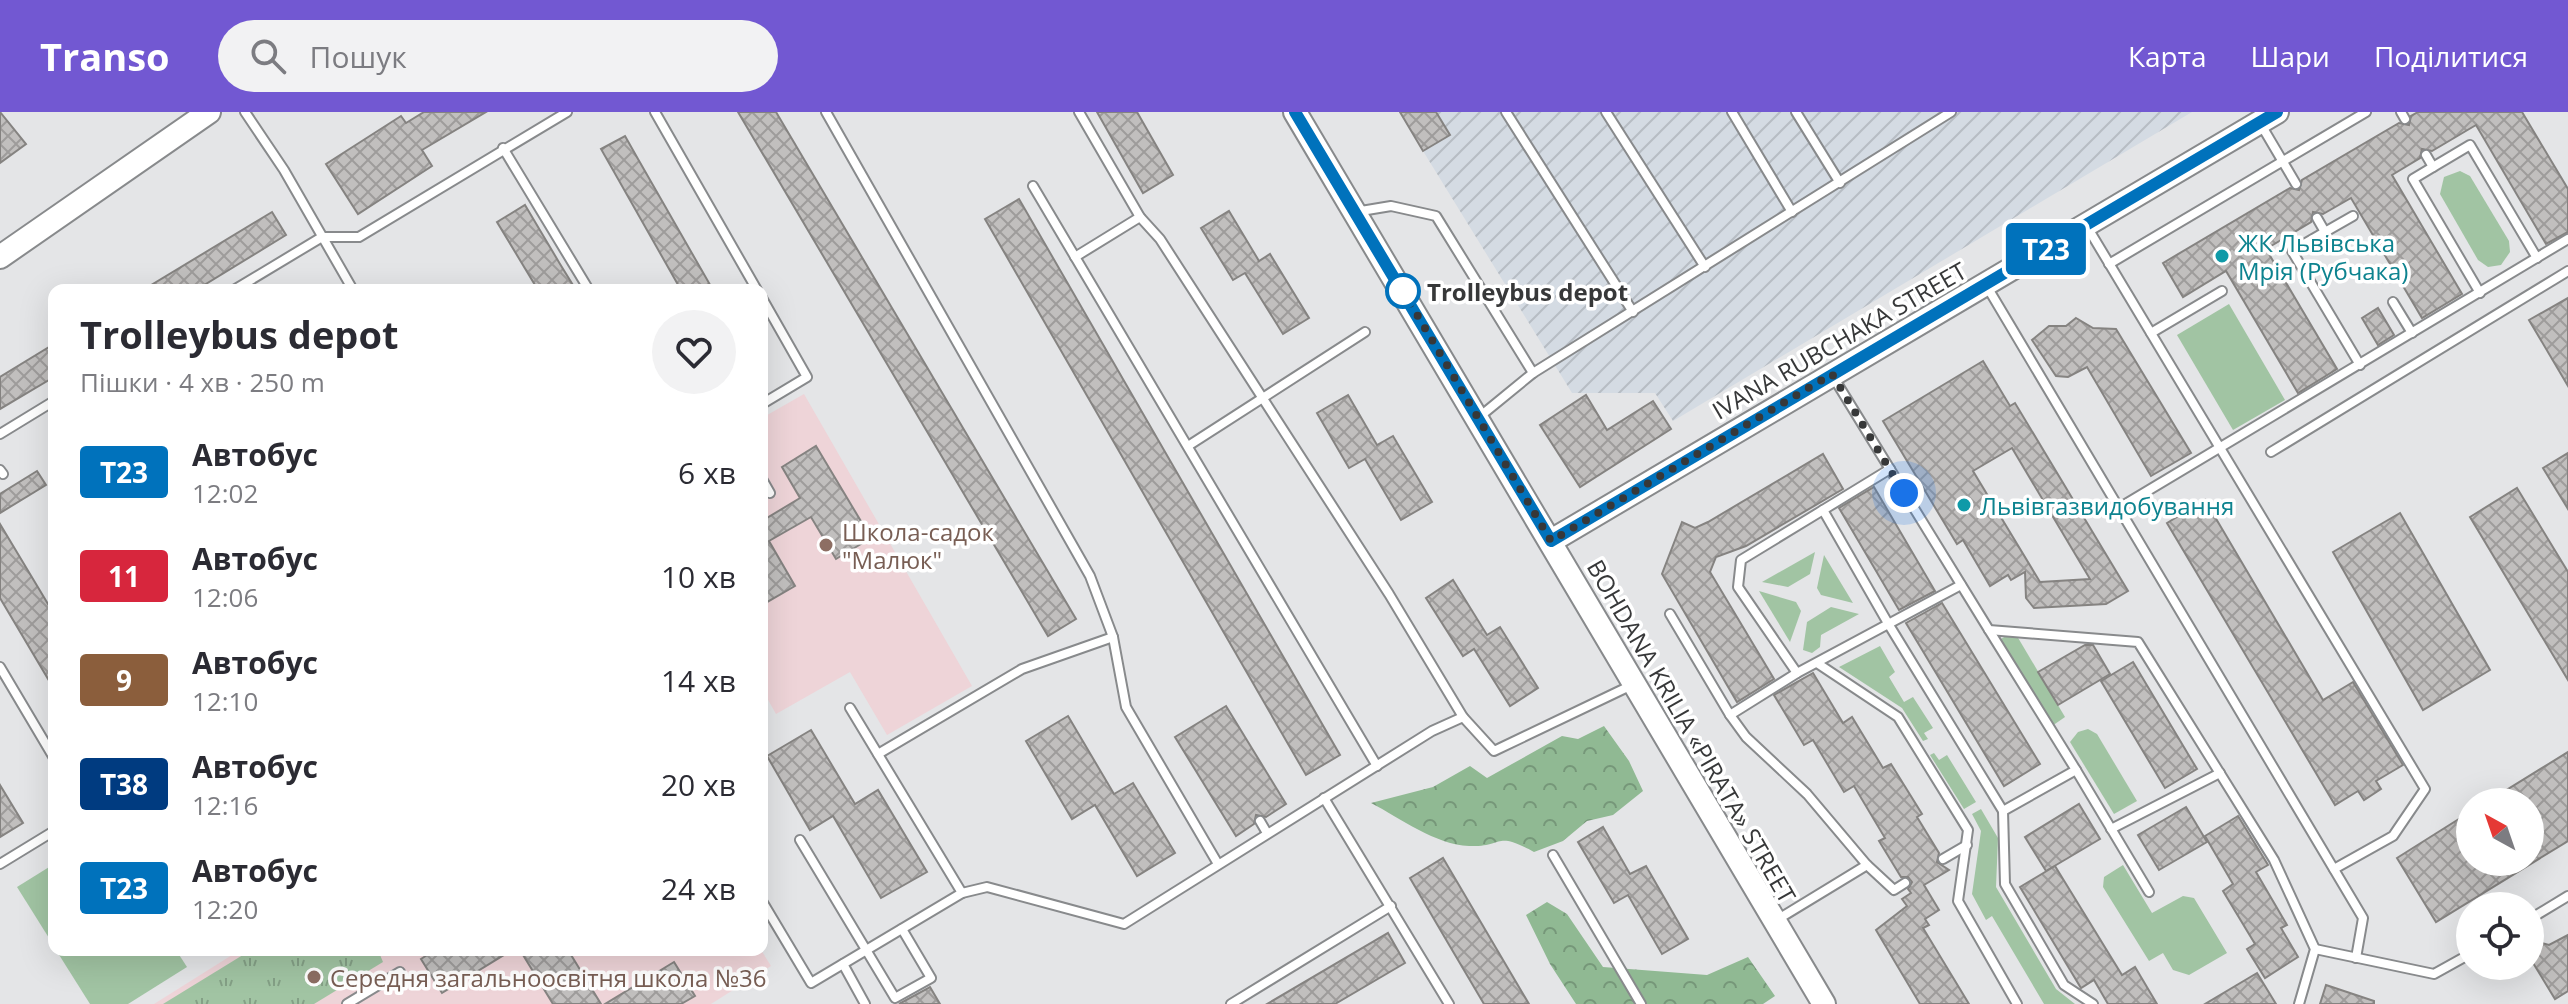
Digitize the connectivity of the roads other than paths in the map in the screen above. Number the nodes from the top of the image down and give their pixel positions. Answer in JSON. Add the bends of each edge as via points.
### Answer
{"nodes":[{"id":1,"x":209,"y":112,"type":"edge"},
{"id":2,"x":245,"y":112,"type":"edge"},
{"id":3,"x":567,"y":112,"type":"edge"},
{"id":4,"x":655,"y":112,"type":"edge"},
{"id":5,"x":826,"y":112,"type":"edge"},
{"id":6,"x":1079,"y":112,"type":"edge"},
{"id":7,"x":1295,"y":112,"type":"edge"},
{"id":8,"x":1506,"y":112,"type":"edge"},
{"id":9,"x":1606,"y":112,"type":"edge"},
{"id":10,"x":1732,"y":112,"type":"edge"},
{"id":11,"x":1796,"y":112,"type":"edge"},
{"id":12,"x":1951,"y":112,"type":"edge"},
{"id":13,"x":2366,"y":112,"type":"edge"},
{"id":14,"x":2269,"y":117,"type":"edge"},
{"id":15,"x":503,"y":148,"type":"junction"},
{"id":16,"x":2426,"y":155,"type":"dead end"},
{"id":17,"x":2283,"y":161,"type":"junction"},
{"id":18,"x":2433,"y":167,"type":"junction"},
{"id":19,"x":1840,"y":183,"type":"junction"},
{"id":20,"x":2296,"y":184,"type":"dead end"},
{"id":21,"x":1033,"y":186,"type":"dead end"},
{"id":22,"x":1355,"y":212,"type":"junction"},
{"id":23,"x":1792,"y":212,"type":"junction"},
{"id":24,"x":2353,"y":216,"type":"dead end"},
{"id":25,"x":1140,"y":217,"type":"junction"},
{"id":26,"x":2317,"y":218,"type":"dead end"},
{"id":27,"x":2086,"y":225,"type":"junction"},
{"id":28,"x":2325,"y":232,"type":"junction"},
{"id":29,"x":322,"y":237,"type":"junction"},
{"id":30,"x":2568,"y":239,"type":"edge"},
{"id":31,"x":0,"y":257,"type":"edge"},
{"id":32,"x":1075,"y":257,"type":"junction"},
{"id":33,"x":2537,"y":258,"type":"junction"},
{"id":34,"x":2109,"y":264,"type":"junction"},
{"id":35,"x":1705,"y":267,"type":"junction"},
{"id":36,"x":2568,"y":271,"type":"edge"},
{"id":37,"x":251,"y":284,"type":"edge"},
{"id":38,"x":349,"y":284,"type":"edge"},
{"id":39,"x":585,"y":284,"type":"edge"},
{"id":40,"x":754,"y":284,"type":"edge"},
{"id":41,"x":1986,"y":284,"type":"junction"},
{"id":42,"x":2222,"y":291,"type":"dead end"},
{"id":43,"x":2480,"y":293,"type":"junction"},
{"id":44,"x":2393,"y":302,"type":"dead end"},
{"id":45,"x":768,"y":309,"type":"edge"},
{"id":46,"x":1633,"y":312,"type":"junction"},
{"id":47,"x":1365,"y":332,"type":"dead end"},
{"id":48,"x":2151,"y":333,"type":"junction"},
{"id":49,"x":2412,"y":333,"type":"junction"},
{"id":50,"x":2360,"y":365,"type":"junction"},
{"id":51,"x":1533,"y":373,"type":"junction"},
{"id":52,"x":1832,"y":374,"type":"junction"},
{"id":53,"x":1262,"y":398,"type":"junction"},
{"id":54,"x":768,"y":400,"type":"edge"},
{"id":55,"x":48,"y":405,"type":"edge"},
{"id":56,"x":1478,"y":418,"type":"junction"},
{"id":57,"x":0,"y":434,"type":"edge"},
{"id":58,"x":1188,"y":446,"type":"junction"},
{"id":59,"x":2221,"y":448,"type":"junction"},
{"id":60,"x":2271,"y":452,"type":"dead end"},
{"id":61,"x":1890,"y":469,"type":"junction"},
{"id":62,"x":768,"y":490,"type":"edge"},
{"id":63,"x":770,"y":493,"type":"dead end"},
{"id":64,"x":2119,"y":508,"type":"junction"},
{"id":65,"x":1823,"y":510,"type":"junction"},
{"id":66,"x":1551,"y":541,"type":"junction"},
{"id":67,"x":1961,"y":585,"type":"junction"},
{"id":68,"x":1670,"y":614,"type":"dead end"},
{"id":69,"x":1889,"y":625,"type":"junction"},
{"id":70,"x":1989,"y":630,"type":"junction"},
{"id":71,"x":1113,"y":637,"type":"junction"},
{"id":72,"x":1817,"y":663,"type":"junction"},
{"id":73,"x":0,"y":667,"type":"edge"},
{"id":74,"x":1797,"y":673,"type":"junction"},
{"id":75,"x":1633,"y":685,"type":"junction"},
{"id":76,"x":850,"y":708,"type":"dead end"},
{"id":77,"x":1730,"y":715,"type":"junction"},
{"id":78,"x":1463,"y":717,"type":"junction"},
{"id":79,"x":48,"y":748,"type":"edge"},
{"id":80,"x":878,"y":754,"type":"junction"},
{"id":81,"x":1377,"y":766,"type":"junction"},
{"id":82,"x":2076,"y":770,"type":"junction"},
{"id":83,"x":2220,"y":773,"type":"junction"},
{"id":84,"x":1324,"y":798,"type":"junction"},
{"id":85,"x":2003,"y":811,"type":"junction"},
{"id":86,"x":1260,"y":821,"type":"dead end"},
{"id":87,"x":2111,"y":829,"type":"junction"},
{"id":88,"x":1267,"y":833,"type":"junction"},
{"id":89,"x":48,"y":835,"type":"edge"},
{"id":90,"x":800,"y":840,"type":"dead end"},
{"id":91,"x":1967,"y":845,"type":"junction"},
{"id":92,"x":1553,"y":855,"type":"dead end"},
{"id":93,"x":1943,"y":859,"type":"dead end"},
{"id":94,"x":0,"y":864,"type":"edge"},
{"id":95,"x":1218,"y":864,"type":"junction"},
{"id":96,"x":1867,"y":865,"type":"junction"},
{"id":97,"x":2334,"y":869,"type":"junction"},
{"id":98,"x":1905,"y":883,"type":"dead end"},
{"id":99,"x":2149,"y":892,"type":"dead end"},
{"id":100,"x":962,"y":893,"type":"junction"},
{"id":101,"x":2568,"y":896,"type":"edge"},
{"id":102,"x":1391,"y":906,"type":"junction"},
{"id":103,"x":768,"y":911,"type":"edge"},
{"id":104,"x":2544,"y":911,"type":"edge"},
{"id":105,"x":1774,"y":921,"type":"junction"},
{"id":106,"x":902,"y":929,"type":"junction"},
{"id":107,"x":2315,"y":949,"type":"junction"},
{"id":108,"x":866,"y":951,"type":"junction"},
{"id":109,"x":2356,"y":958,"type":"junction"},
{"id":110,"x":2456,"y":962,"type":"edge"},
{"id":111,"x":843,"y":964,"type":"junction"},
{"id":112,"x":400,"y":972,"type":"dead end"},
{"id":113,"x":347,"y":1004,"type":"edge"},
{"id":114,"x":865,"y":1004,"type":"edge"},
{"id":115,"x":1231,"y":1004,"type":"edge"},
{"id":116,"x":1449,"y":1004,"type":"edge"},
{"id":117,"x":1641,"y":1004,"type":"edge"},
{"id":118,"x":1824,"y":1004,"type":"edge"},
{"id":119,"x":2017,"y":1004,"type":"edge"},
{"id":120,"x":2093,"y":1004,"type":"edge"},
{"id":121,"x":2299,"y":1004,"type":"edge"}],
"edges":[{"from":1,"to":31,"type":"street"},
{"from":2,"to":29,"type":"lane"},
{"from":3,"to":15,"type":"lane"},
{"from":4,"to":40,"type":"lane"},
{"from":5,"to":71,"type":"lane","via":[[1090,576]]},
{"from":6,"to":25,"type":"lane"},
{"from":7,"to":22,"type":"street","name":"BOHDANA KRILIA «PIRATA» STREET"},
{"from":8,"to":46,"type":"lane"},
{"from":9,"to":35,"type":"lane"},
{"from":10,"to":23,"type":"lane"},
{"from":11,"to":19,"type":"lane"},
{"from":12,"to":19,"type":"lane"},
{"from":13,"to":17,"type":"lane"},
{"from":14,"to":17,"type":"lane"},
{"from":14,"to":27,"type":"street","name":"IVANA RUBCHAKA STREET"},
{"from":15,"to":29,"type":"lane","via":[[359,237]]},
{"from":15,"to":39,"type":"lane"},
{"from":16,"to":18,"type":"lane"},
{"from":17,"to":20,"type":"lane"},
{"from":17,"to":34,"type":"lane"},
{"from":18,"to":33,"type":"lane","via":[[2470,145]]},
{"from":18,"to":43,"type":"lane","via":[[2413,179]]},
{"from":19,"to":23,"type":"lane"},
{"from":21,"to":32,"type":"lane"},
{"from":22,"to":51,"type":"lane","via":[[1391,206],[1436,216]]},
{"from":22,"to":56,"type":"street","name":"BOHDANA KRILIA «PIRATA» STREET"},
{"from":23,"to":35,"type":"lane"},
{"from":24,"to":28,"type":"lane"},
{"from":25,"to":32,"type":"lane"},
{"from":25,"to":53,"type":"lane","via":[[1160,239]]},
{"from":26,"to":28,"type":"lane"},
{"from":27,"to":34,"type":"lane"},
{"from":27,"to":41,"type":"street","name":"IVANA RUBCHAKA STREET"},
{"from":28,"to":50,"type":"lane","via":[[2292,251]]},
{"from":29,"to":37,"type":"lane"},
{"from":29,"to":38,"type":"lane"},
{"from":30,"to":33,"type":"lane"},
{"from":32,"to":58,"type":"lane"},
{"from":33,"to":43,"type":"lane"},
{"from":34,"to":48,"type":"lane"},
{"from":35,"to":46,"type":"lane"},
{"from":36,"to":60,"type":"lane"},
{"from":41,"to":52,"type":"street","name":"IVANA RUBCHAKA STREET"},
{"from":41,"to":64,"type":"lane"},
{"from":42,"to":48,"type":"lane"},
{"from":43,"to":49,"type":"lane"},
{"from":44,"to":49,"type":"lane"},
{"from":45,"to":54,"type":"lane","via":[[807,377]]},
{"from":46,"to":51,"type":"lane"},
{"from":47,"to":53,"type":"lane"},
{"from":48,"to":59,"type":"lane"},
{"from":49,"to":50,"type":"lane"},
{"from":50,"to":59,"type":"lane"},
{"from":51,"to":56,"type":"lane"},
{"from":52,"to":61,"type":"lane"},
{"from":52,"to":66,"type":"street","name":"IVANA RUBCHAKA STREET"},
{"from":53,"to":58,"type":"lane"},
{"from":53,"to":78,"type":"lane"},
{"from":55,"to":57,"type":"lane"},
{"from":56,"to":66,"type":"street","name":"BOHDANA KRILIA «PIRATA» STREET"},
{"from":58,"to":81,"type":"lane"},
{"from":59,"to":64,"type":"lane"},
{"from":59,"to":97,"type":"lane","via":[[2425,789],[2393,836]]},
{"from":61,"to":65,"type":"lane"},
{"from":61,"to":67,"type":"lane"},
{"from":62,"to":63,"type":"lane"},
{"from":64,"to":97,"type":"lane"},
{"from":65,"to":69,"type":"lane"},
{"from":65,"to":74,"type":"lane","via":[[1741,560],[1738,587]]},
{"from":66,"to":75,"type":"street","name":"BOHDANA KRILIA «PIRATA» STREET"},
{"from":67,"to":69,"type":"lane"},
{"from":67,"to":70,"type":"lane"},
{"from":68,"to":77,"type":"lane"},
{"from":69,"to":72,"type":"lane"},
{"from":69,"to":85,"type":"lane"},
{"from":70,"to":82,"type":"lane"},
{"from":70,"to":83,"type":"lane","via":[[2138,642]]},
{"from":71,"to":80,"type":"lane","via":[[1022,669]]},
{"from":71,"to":95,"type":"lane","via":[[1126,707]]},
{"from":72,"to":74,"type":"lane"},
{"from":72,"to":91,"type":"lane","via":[[1898,717],[1968,830]]},
{"from":73,"to":79,"type":"lane"},
{"from":74,"to":77,"type":"lane"},
{"from":75,"to":78,"type":"lane","via":[[1494,751]]},
{"from":75,"to":105,"type":"street","name":"BOHDANA KRILIA «PIRATA» STREET"},
{"from":76,"to":80,"type":"lane"},
{"from":77,"to":96,"type":"lane"},
{"from":78,"to":81,"type":"lane"},
{"from":80,"to":100,"type":"lane"},
{"from":81,"to":84,"type":"lane"},
{"from":82,"to":85,"type":"lane"},
{"from":82,"to":87,"type":"lane"},
{"from":83,"to":87,"type":"lane"},
{"from":83,"to":107,"type":"lane","via":[[2274,860]]},
{"from":84,"to":88,"type":"lane"},
{"from":84,"to":102,"type":"lane"},
{"from":85,"to":120,"type":"lane","via":[[2005,884],[2064,985]]},
{"from":86,"to":88,"type":"lane"},
{"from":87,"to":99,"type":"lane"},
{"from":88,"to":95,"type":"lane"},
{"from":89,"to":94,"type":"lane"},
{"from":90,"to":108,"type":"lane"},
{"from":91,"to":93,"type":"lane"},
{"from":91,"to":119,"type":"lane","via":[[1958,901]]},
{"from":92,"to":117,"type":"lane"},
{"from":95,"to":100,"type":"lane","via":[[1124,924],[987,887]]},
{"from":96,"to":98,"type":"lane","via":[[1894,890]]},
{"from":96,"to":105,"type":"lane"},
{"from":97,"to":109,"type":"lane","via":[[2363,918]]},
{"from":100,"to":106,"type":"lane"},
{"from":101,"to":104,"type":"lane"},
{"from":102,"to":115,"type":"lane"},
{"from":102,"to":116,"type":"lane"},
{"from":103,"to":111,"type":"lane","via":[[811,983]]},
{"from":105,"to":118,"type":"street","name":"BOHDANA KRILIA «PIRATA» STREET"},
{"from":106,"to":108,"type":"lane"},
{"from":106,"to":108,"type":"lane","via":[[931,978],[895,998]]},
{"from":107,"to":109,"type":"lane"},
{"from":107,"to":121,"type":"lane"},
{"from":108,"to":111,"type":"lane"},
{"from":109,"to":110,"type":"lane","via":[[2434,974]]},
{"from":111,"to":114,"type":"lane"},
{"from":112,"to":113,"type":"lane"}]}
